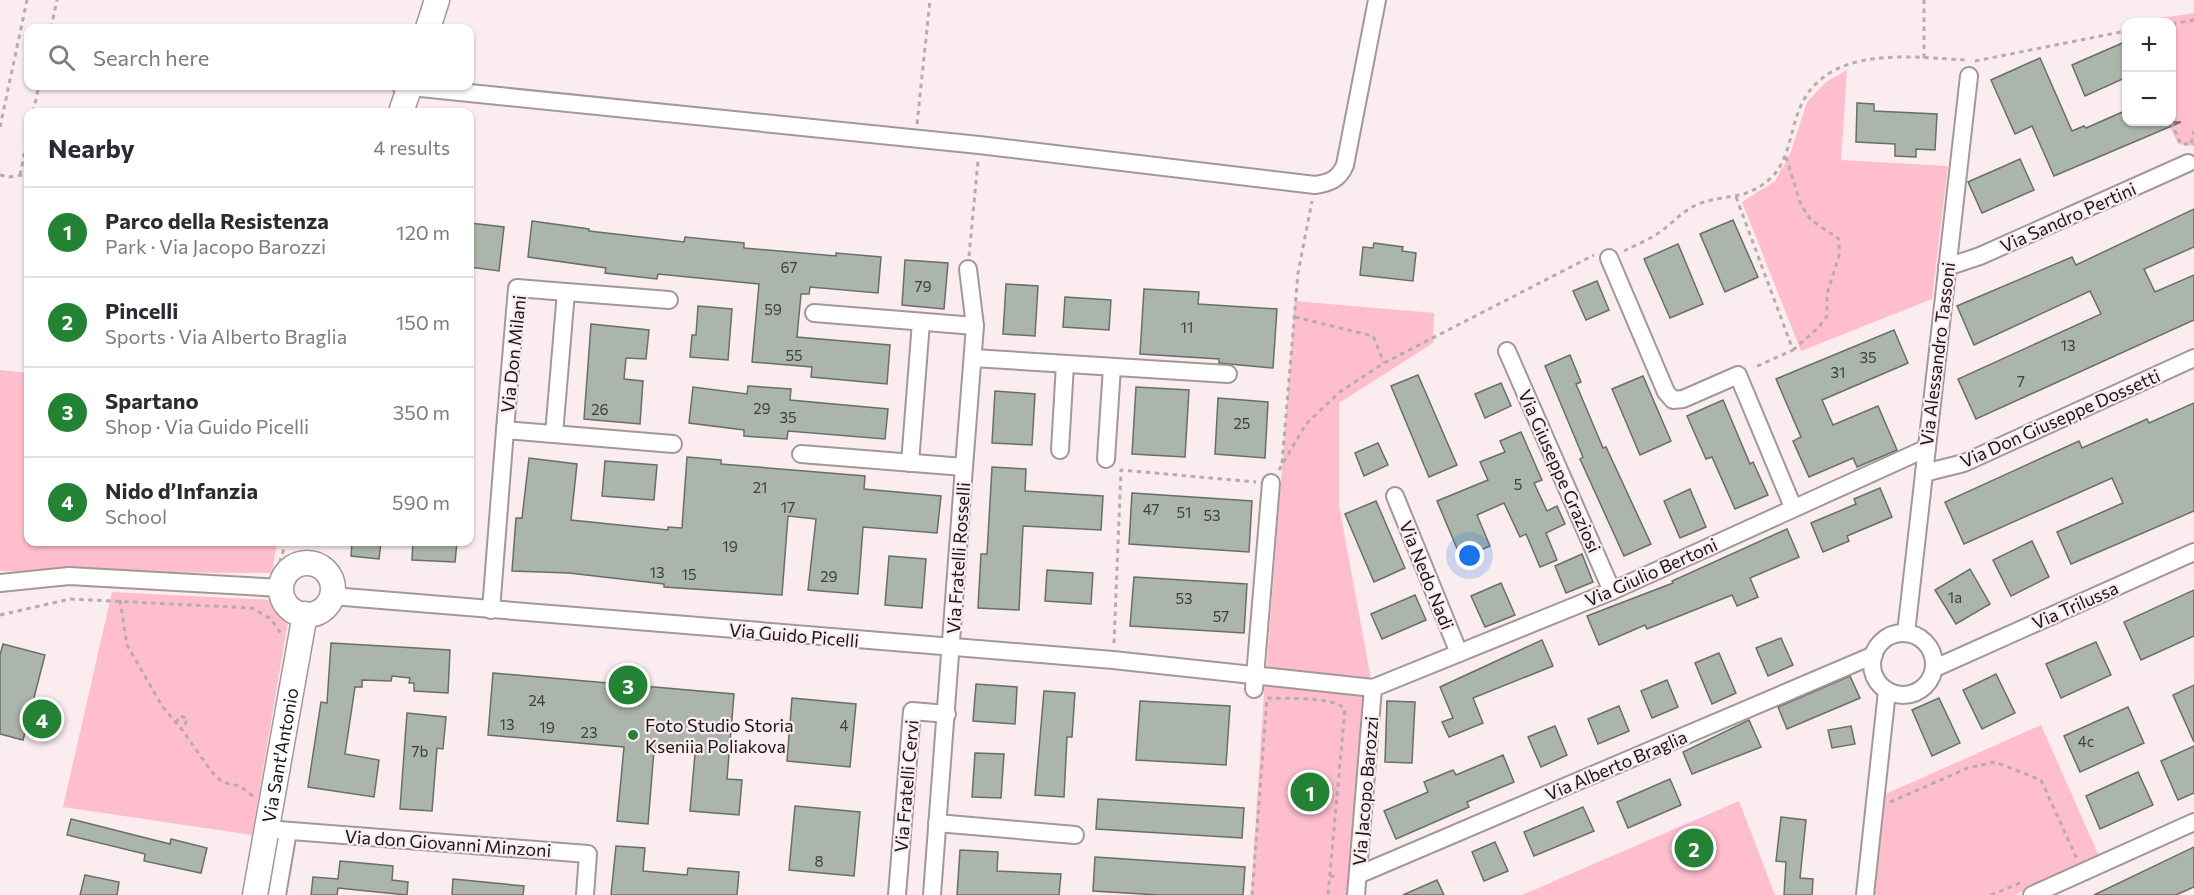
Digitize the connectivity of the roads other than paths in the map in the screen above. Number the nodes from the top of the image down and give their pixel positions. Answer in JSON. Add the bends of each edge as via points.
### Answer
{"nodes":[{"id":1,"x":437,"y":0,"type":"edge"},
{"id":2,"x":1377,"y":0,"type":"edge"},
{"id":3,"x":429,"y":24,"type":"edge"},
{"id":4,"x":1970,"y":76,"type":"dead end"},
{"id":5,"x":406,"y":90,"type":"edge"},
{"id":6,"x":446,"y":90,"type":"edge"},
{"id":7,"x":401,"y":108,"type":"edge"},
{"id":8,"x":2188,"y":163,"type":"dead end"},
{"id":9,"x":1609,"y":258,"type":"road end"},
{"id":10,"x":1947,"y":267,"type":"junction"},
{"id":11,"x":968,"y":269,"type":"road end"},
{"id":12,"x":566,"y":292,"type":"junction"},
{"id":13,"x":669,"y":300,"type":"dead end"},
{"id":14,"x":814,"y":313,"type":"dead end"},
{"id":15,"x":921,"y":322,"type":"junction"},
{"id":16,"x":975,"y":326,"type":"junction"},
{"id":17,"x":1507,"y":351,"type":"dead end"},
{"id":18,"x":973,"y":358,"type":"junction"},
{"id":19,"x":2194,"y":358,"type":"edge"},
{"id":20,"x":1065,"y":364,"type":"junction"},
{"id":21,"x":1112,"y":367,"type":"junction"},
{"id":22,"x":1228,"y":374,"type":"dead end"},
{"id":23,"x":506,"y":430,"type":"junction"},
{"id":24,"x":554,"y":434,"type":"junction"},
{"id":25,"x":673,"y":444,"type":"dead end"},
{"id":26,"x":1927,"y":448,"type":"junction"},
{"id":27,"x":1060,"y":450,"type":"dead end"},
{"id":28,"x":801,"y":454,"type":"dead end"},
{"id":29,"x":1107,"y":459,"type":"dead end"},
{"id":30,"x":910,"y":463,"type":"junction"},
{"id":31,"x":964,"y":467,"type":"junction"},
{"id":32,"x":1924,"y":473,"type":"junction"},
{"id":33,"x":1271,"y":483,"type":"road end"},
{"id":34,"x":1395,"y":496,"type":"dead end"},
{"id":35,"x":1793,"y":507,"type":"junction"},
{"id":36,"x":306,"y":552,"type":"edge"},
{"id":37,"x":2194,"y":552,"type":"edge"},
{"id":38,"x":278,"y":582,"type":"junction"},
{"id":39,"x":0,"y":584,"type":"edge"},
{"id":40,"x":1612,"y":591,"type":"junction"},
{"id":41,"x":332,"y":596,"type":"junction"},
{"id":42,"x":491,"y":610,"type":"junction"},
{"id":43,"x":305,"y":614,"type":"junction"},
{"id":44,"x":1906,"y":633,"type":"junction"},
{"id":45,"x":952,"y":649,"type":"junction"},
{"id":46,"x":1459,"y":653,"type":"junction"},
{"id":47,"x":1874,"y":655,"type":"junction"},
{"id":48,"x":1934,"y":663,"type":"junction"},
{"id":49,"x":1255,"y":681,"type":"junction"},
{"id":50,"x":1373,"y":688,"type":"junction"},
{"id":51,"x":1893,"y":693,"type":"junction"},
{"id":52,"x":947,"y":714,"type":"junction"},
{"id":53,"x":2194,"y":822,"type":"edge"},
{"id":54,"x":937,"y":823,"type":"junction"},
{"id":55,"x":277,"y":830,"type":"junction"},
{"id":56,"x":1075,"y":835,"type":"dead end"},
{"id":57,"x":1358,"y":875,"type":"junction"},
{"id":58,"x":255,"y":895,"type":"edge"},
{"id":59,"x":277,"y":895,"type":"edge"},
{"id":60,"x":585,"y":895,"type":"edge"},
{"id":61,"x":897,"y":895,"type":"edge"},
{"id":62,"x":932,"y":895,"type":"edge"},
{"id":63,"x":1356,"y":895,"type":"edge"},
{"id":64,"x":1865,"y":895,"type":"edge"},
{"id":65,"x":2032,"y":895,"type":"edge"}],
"edges":[{"from":1,"to":3,"type":"main road"},
{"from":2,"to":6,"type":"street","via":[[1345,165],[1334,180],[1315,185],[916,138]]},
{"from":4,"to":10,"type":"street","name":"Via Alessandro Tassoni"},
{"from":5,"to":7,"type":"main road"},
{"from":8,"to":10,"type":"street","name":"Via Sandro Pertini"},
{"from":9,"to":35,"type":"street","via":[[1666,392],[1673,400],[1738,375]]},
{"from":10,"to":26,"type":"street","name":"Via Alessandro Tassoni"},
{"from":11,"to":16,"type":"street","name":"Via Fratelli Rosselli"},
{"from":12,"to":13,"type":"street"},
{"from":12,"to":23,"type":"street","name":"Via Don Milani","via":[[517,288]]},
{"from":12,"to":24,"type":"street"},
{"from":14,"to":15,"type":"street"},
{"from":15,"to":16,"type":"street"},
{"from":15,"to":30,"type":"street"},
{"from":16,"to":18,"type":"street","name":"Via Fratelli Rosselli"},
{"from":17,"to":40,"type":"street","name":"Via Giuseppe Graziosi"},
{"from":18,"to":20,"type":"street"},
{"from":18,"to":31,"type":"street","name":"Via Fratelli Rosselli"},
{"from":19,"to":32,"type":"street","name":"Via Don Giuseppe Dossetti","via":[[1964,463]]},
{"from":20,"to":21,"type":"street"},
{"from":20,"to":27,"type":"street"},
{"from":21,"to":22,"type":"street"},
{"from":21,"to":29,"type":"street"},
{"from":23,"to":24,"type":"street"},
{"from":23,"to":42,"type":"street"},
{"from":24,"to":25,"type":"street"},
{"from":26,"to":32,"type":"street","name":"Via Alessandro Tassoni"},
{"from":26,"to":35,"type":"street","name":"Via Giulio Bertoni"},
{"from":28,"to":30,"type":"street","name":"Via Fratelli Rosselli"},
{"from":30,"to":31,"type":"street","name":"Via Fratelli Rosselli"},
{"from":31,"to":45,"type":"street","name":"Via Fratelli Rosselli"},
{"from":32,"to":44,"type":"street","name":"Via Alessandro Tassoni"},
{"from":33,"to":49,"type":"street"},
{"from":34,"to":46,"type":"street","name":"Via Nedo Nadi"},
{"from":35,"to":40,"type":"street","name":"Via Giulio Bertoni"},
{"from":36,"to":38,"type":"main road"},
{"from":36,"to":41,"type":"main road","via":[[312,563],[327,572]]},
{"from":37,"to":48,"type":"street","name":"Via Trilussa","via":[[1956,657]]},
{"from":38,"to":39,"type":"street","via":[[69,576]]},
{"from":38,"to":43,"type":"main road","via":[[290,609]]},
{"from":40,"to":46,"type":"street","name":"Via Giulio Bertoni"},
{"from":41,"to":42,"type":"street","name":"Via Guido Picelli"},
{"from":41,"to":43,"type":"main road","via":[[318,612]]},
{"from":42,"to":45,"type":"street","name":"Via Guido Picelli"},
{"from":43,"to":55,"type":"main road","name":"Via Sant'Antonio"},
{"from":44,"to":47,"type":"street","via":[[1886,639]]},
{"from":44,"to":48,"type":"street","via":[[1924,640]]},
{"from":45,"to":49,"type":"street","name":"Via Guido Picelli"},
{"from":45,"to":52,"type":"street","name":"Via Fratelli Cervi"},
{"from":46,"to":50,"type":"street","name":"Via Giulio Bertoni"},
{"from":47,"to":51,"type":"street","via":[[1874,675]]},
{"from":47,"to":57,"type":"street","name":"Via Alberto Braglia"},
{"from":48,"to":51,"type":"street","via":[[1926,686],[1918,692]]},
{"from":49,"to":50,"type":"street","name":"Via Guido Picelli"},
{"from":50,"to":57,"type":"street","name":"Via Jacopo Barozzi"},
{"from":51,"to":64,"type":"street","via":[[1884,720]]},
{"from":52,"to":54,"type":"street","name":"Via Fratelli Cervi"},
{"from":52,"to":61,"type":"street","name":"Via Fratelli Cervi","via":[[912,711]]},
{"from":53,"to":65,"type":"street"},
{"from":54,"to":56,"type":"street","name":"Via Fratelli Cervi"},
{"from":54,"to":62,"type":"street","name":"Via Fratelli Cervi"},
{"from":55,"to":58,"type":"main road","name":"Via Sant'Antonio"},
{"from":55,"to":59,"type":"street","name":"Via Sant'Antonio"},
{"from":55,"to":60,"type":"street","name":"Via don Giovanni Minzoni","via":[[588,854]]},
{"from":57,"to":63,"type":"street","name":"Via Jacopo Barozzi"}]}
